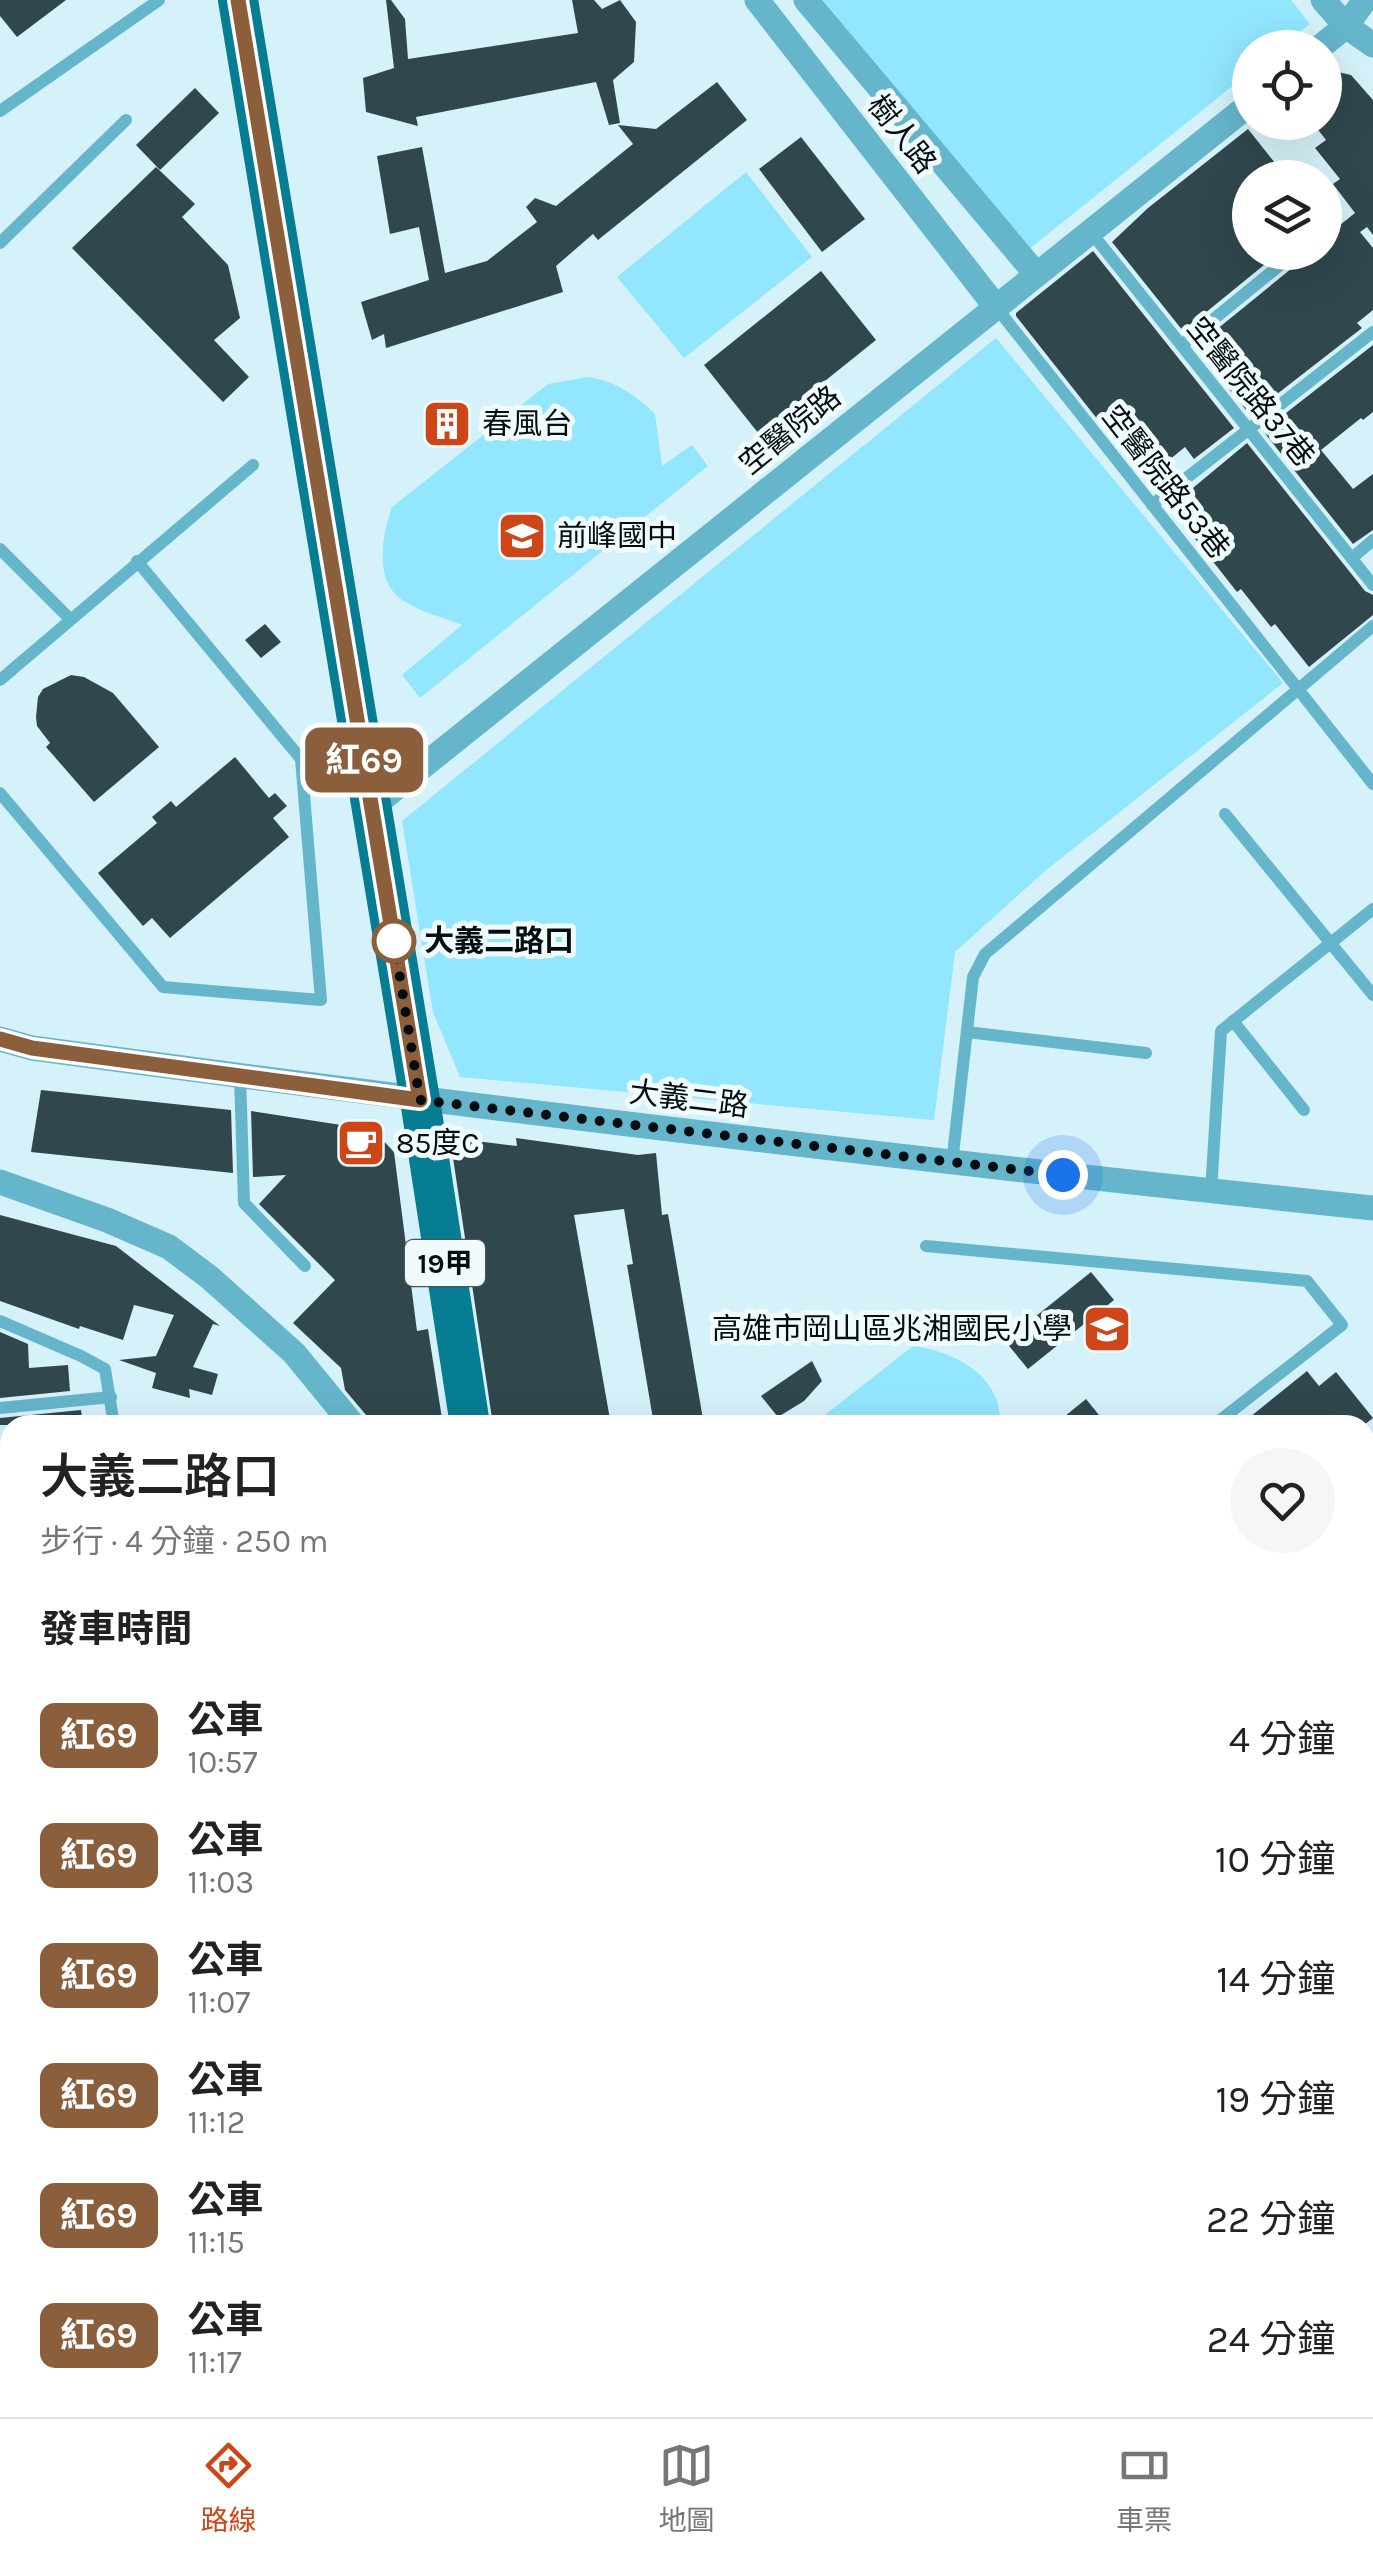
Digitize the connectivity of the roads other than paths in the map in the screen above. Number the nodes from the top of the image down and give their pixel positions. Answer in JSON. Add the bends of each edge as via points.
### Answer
{"nodes":[{"id":1,"x":160,"y":0,"type":"edge"},
{"id":2,"x":238,"y":0,"type":"edge"},
{"id":3,"x":796,"y":0,"type":"edge"},
{"id":4,"x":806,"y":0,"type":"edge"},
{"id":5,"x":1323,"y":0,"type":"edge"},
{"id":6,"x":1365,"y":0,"type":"edge"},
{"id":7,"x":1373,"y":4,"type":"edge"},
{"id":8,"x":764,"y":10,"type":"edge"},
{"id":9,"x":1346,"y":26,"type":"junction"},
{"id":10,"x":1341,"y":30,"type":"edge"},
{"id":11,"x":1373,"y":46,"type":"edge"},
{"id":12,"x":1373,"y":58,"type":"edge"},
{"id":13,"x":0,"y":111,"type":"edge"},
{"id":14,"x":1232,"y":118,"type":"edge"},
{"id":15,"x":126,"y":120,"type":"dead end"},
{"id":16,"x":1090,"y":230,"type":"junction"},
{"id":17,"x":0,"y":244,"type":"edge"},
{"id":18,"x":1274,"y":270,"type":"edge"},
{"id":19,"x":1036,"y":274,"type":"junction"},
{"id":20,"x":996,"y":307,"type":"junction"},
{"id":21,"x":1373,"y":332,"type":"edge"},
{"id":22,"x":1182,"y":345,"type":"junction"},
{"id":23,"x":1249,"y":429,"type":"junction"},
{"id":24,"x":253,"y":465,"type":"dead end"},
{"id":25,"x":1152,"y":505,"type":"junction"},
{"id":26,"x":1373,"y":540,"type":"edge"},
{"id":27,"x":0,"y":549,"type":"edge"},
{"id":28,"x":1352,"y":558,"type":"junction"},
{"id":29,"x":137,"y":561,"type":"junction"},
{"id":30,"x":1373,"y":585,"type":"edge"},
{"id":31,"x":70,"y":618,"type":"junction"},
{"id":32,"x":1373,"y":626,"type":"edge"},
{"id":33,"x":0,"y":680,"type":"edge"},
{"id":34,"x":1296,"y":688,"type":"junction"},
{"id":35,"x":1373,"y":784,"type":"edge"},
{"id":36,"x":0,"y":792,"type":"edge"},
{"id":37,"x":372,"y":807,"type":"junction"},
{"id":38,"x":1225,"y":814,"type":"dead end"},
{"id":39,"x":1373,"y":908,"type":"edge"},
{"id":40,"x":1330,"y":943,"type":"junction"},
{"id":41,"x":1373,"y":995,"type":"edge"},
{"id":42,"x":1233,"y":1021,"type":"junction"},
{"id":43,"x":968,"y":1032,"type":"junction"},
{"id":44,"x":0,"y":1038,"type":"edge"},
{"id":45,"x":1146,"y":1054,"type":"dead end"},
{"id":46,"x":240,"y":1076,"type":"junction"},
{"id":47,"x":420,"y":1100,"type":"junction"},
{"id":48,"x":1304,"y":1110,"type":"dead end"},
{"id":49,"x":952,"y":1163,"type":"junction"},
{"id":50,"x":0,"y":1182,"type":"edge"},
{"id":51,"x":1211,"y":1191,"type":"junction"},
{"id":52,"x":1373,"y":1208,"type":"edge"},
{"id":53,"x":926,"y":1246,"type":"dead end"},
{"id":54,"x":305,"y":1266,"type":"dead end"},
{"id":55,"x":0,"y":1321,"type":"edge"},
{"id":56,"x":111,"y":1397,"type":"junction"},
{"id":57,"x":0,"y":1408,"type":"edge"},
{"id":58,"x":113,"y":1415,"type":"edge"},
{"id":59,"x":345,"y":1415,"type":"edge"},
{"id":60,"x":468,"y":1415,"type":"edge"},
{"id":61,"x":1227,"y":1415,"type":"edge"}],
"edges":[{"from":1,"to":13,"type":"lane"},
{"from":2,"to":37,"type":"main road","number":"19甲"},
{"from":3,"to":8,"type":"street"},
{"from":4,"to":19,"type":"street"},
{"from":5,"to":9,"type":"street"},
{"from":6,"to":7,"type":"street"},
{"from":6,"to":9,"type":"street"},
{"from":8,"to":20,"type":"street","name":"樹人路"},
{"from":9,"to":10,"type":"street"},
{"from":9,"to":11,"type":"street"},
{"from":9,"to":12,"type":"street"},
{"from":14,"to":16,"type":"street","name":"空醫院路"},
{"from":15,"to":17,"type":"lane"},
{"from":16,"to":19,"type":"street","name":"空醫院路"},
{"from":16,"to":22,"type":"lane","name":"空醫院路37巷"},
{"from":18,"to":22,"type":"lane"},
{"from":19,"to":20,"type":"street","name":"空醫院路"},
{"from":20,"to":25,"type":"lane","name":"空醫院路53巷"},
{"from":20,"to":37,"type":"street","name":"空醫院路"},
{"from":21,"to":23,"type":"lane"},
{"from":22,"to":23,"type":"lane","name":"空醫院路37巷"},
{"from":23,"to":25,"type":"lane"},
{"from":23,"to":28,"type":"lane","name":"空醫院路37巷"},
{"from":24,"to":29,"type":"lane"},
{"from":25,"to":34,"type":"lane","name":"空醫院路53巷"},
{"from":26,"to":28,"type":"lane"},
{"from":27,"to":31,"type":"lane"},
{"from":28,"to":30,"type":"lane","name":"空醫院路37巷"},
{"from":29,"to":31,"type":"lane"},
{"from":29,"to":36,"type":"lane","via":[[302,760],[321,1000],[163,987]]},
{"from":31,"to":33,"type":"lane"},
{"from":32,"to":34,"type":"lane"},
{"from":34,"to":35,"type":"lane","name":"空醫院路53巷"},
{"from":34,"to":43,"type":"lane","via":[[985,954],[973,977]]},
{"from":37,"to":47,"type":"main road","number":"19甲"},
{"from":38,"to":40,"type":"lane"},
{"from":39,"to":40,"type":"lane"},
{"from":40,"to":41,"type":"lane"},
{"from":40,"to":42,"type":"lane"},
{"from":42,"to":48,"type":"lane"},
{"from":42,"to":51,"type":"lane","via":[[1220,1031]]},
{"from":43,"to":45,"type":"lane"},
{"from":43,"to":49,"type":"lane"},
{"from":44,"to":46,"type":"street","name":"大義二路"},
{"from":46,"to":47,"type":"street","name":"大義二路"},
{"from":46,"to":54,"type":"lane","via":[[244,1203]]},
{"from":47,"to":49,"type":"street","name":"大義二路"},
{"from":47,"to":60,"type":"main road","number":"19甲"},
{"from":49,"to":51,"type":"street","name":"大義二路"},
{"from":50,"to":59,"type":"street","via":[[169,1247],[294,1353]]},
{"from":51,"to":52,"type":"street","name":"大義二路"},
{"from":53,"to":61,"type":"lane","via":[[1308,1281],[1342,1325]]},
{"from":55,"to":56,"type":"lane","via":[[105,1369]]},
{"from":56,"to":57,"type":"lane"},
{"from":56,"to":58,"type":"lane"}]}
